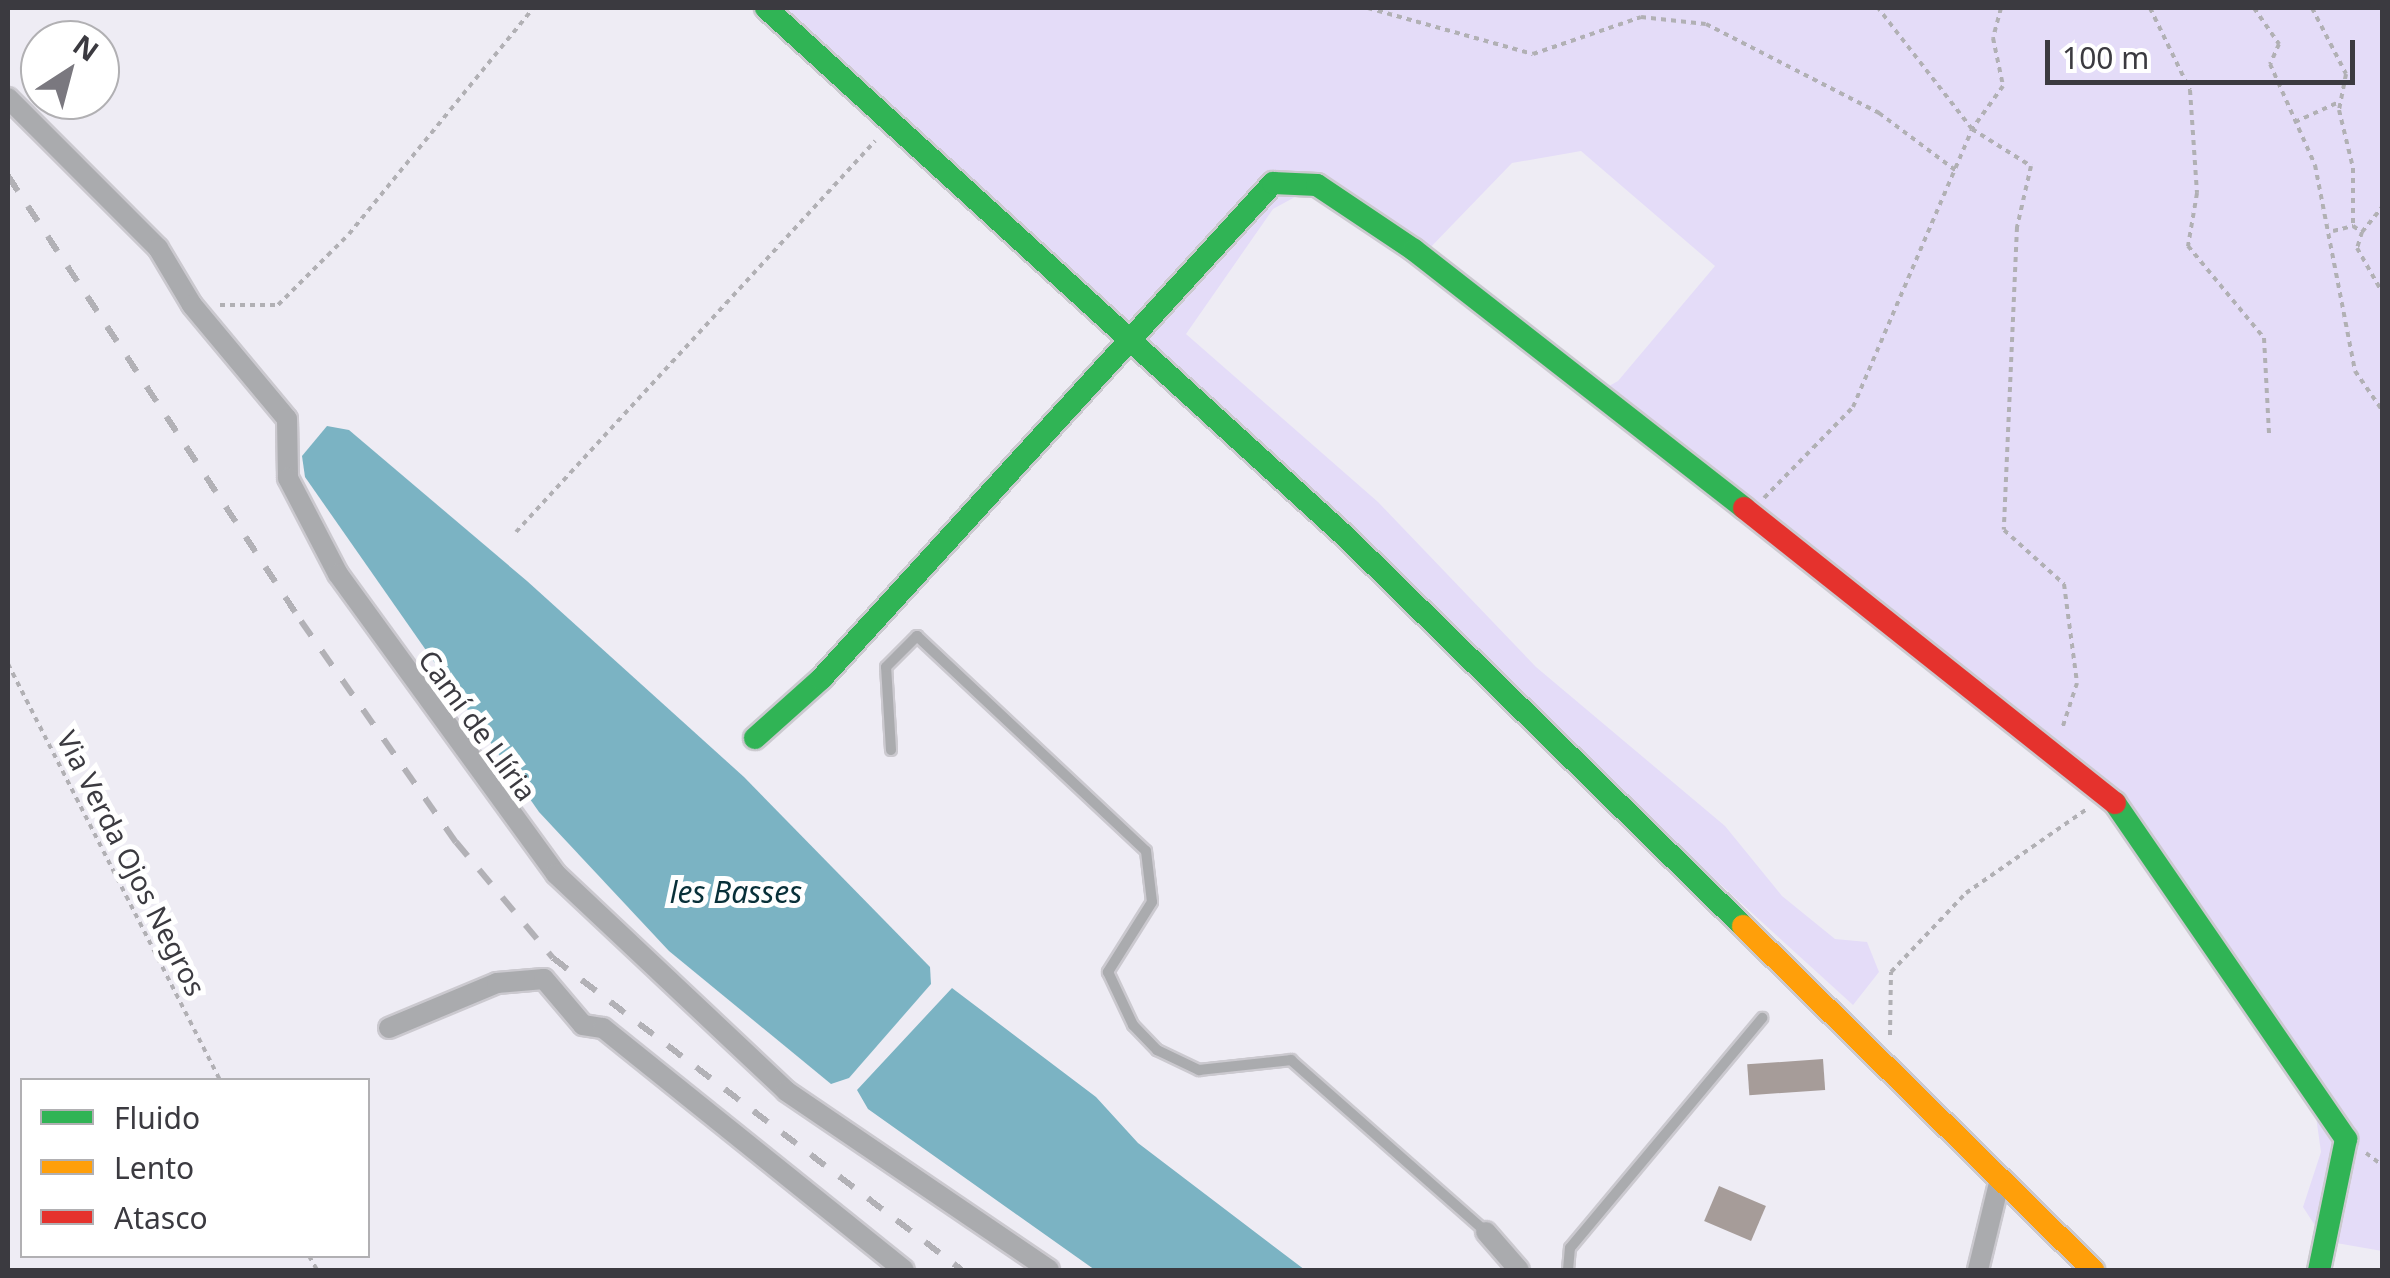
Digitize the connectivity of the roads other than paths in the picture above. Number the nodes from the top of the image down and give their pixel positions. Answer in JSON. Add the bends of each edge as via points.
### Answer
{"nodes":[{"id":1,"x":766,"y":8,"type":"edge"},
{"id":2,"x":8,"y":98,"type":"edge"},
{"id":3,"x":1130,"y":342,"type":"junction"},
{"id":4,"x":755,"y":738,"type":"dead end"},
{"id":5,"x":891,"y":750,"type":"dead end"},
{"id":6,"x":1762,"y":1018,"type":"dead end"},
{"id":7,"x":389,"y":1028,"type":"dead end"},
{"id":8,"x":2000,"y":1179,"type":"junction"},
{"id":9,"x":1486,"y":1232,"type":"joint"},
{"id":10,"x":904,"y":1270,"type":"edge"},
{"id":11,"x":1049,"y":1270,"type":"edge"},
{"id":12,"x":1519,"y":1270,"type":"edge"},
{"id":13,"x":1568,"y":1270,"type":"edge"},
{"id":14,"x":1978,"y":1270,"type":"edge"},
{"id":15,"x":2093,"y":1270,"type":"edge"},
{"id":16,"x":2319,"y":1270,"type":"edge"}],
"edges":[{"from":1,"to":3,"type":"street"},
{"from":2,"to":11,"type":"street","name":"Camí de Llíria","via":[[158,248],[192,305],[287,419],[288,478],[338,574],[556,874],[786,1091]]},
{"from":3,"to":4,"type":"street","via":[[820,679]]},
{"from":3,"to":8,"type":"street","via":[[1460,646]]},
{"from":3,"to":16,"type":"street","via":[[1273,183],[1317,185],[1414,250],[2108,794],[2346,1139]]},
{"from":5,"to":9,"type":"lane","via":[[886,667],[917,636],[1146,851],[1152,902],[1108,972],[1133,1025],[1158,1050],[1199,1070],[1291,1060]]},
{"from":6,"to":13,"type":"lane","via":[[1570,1248]]},
{"from":7,"to":10,"type":"street","via":[[497,983],[544,979],[583,1024],[603,1028]]},
{"from":8,"to":14,"type":"street"},
{"from":8,"to":15,"type":"street"},
{"from":9,"to":12,"type":"street"}]}
